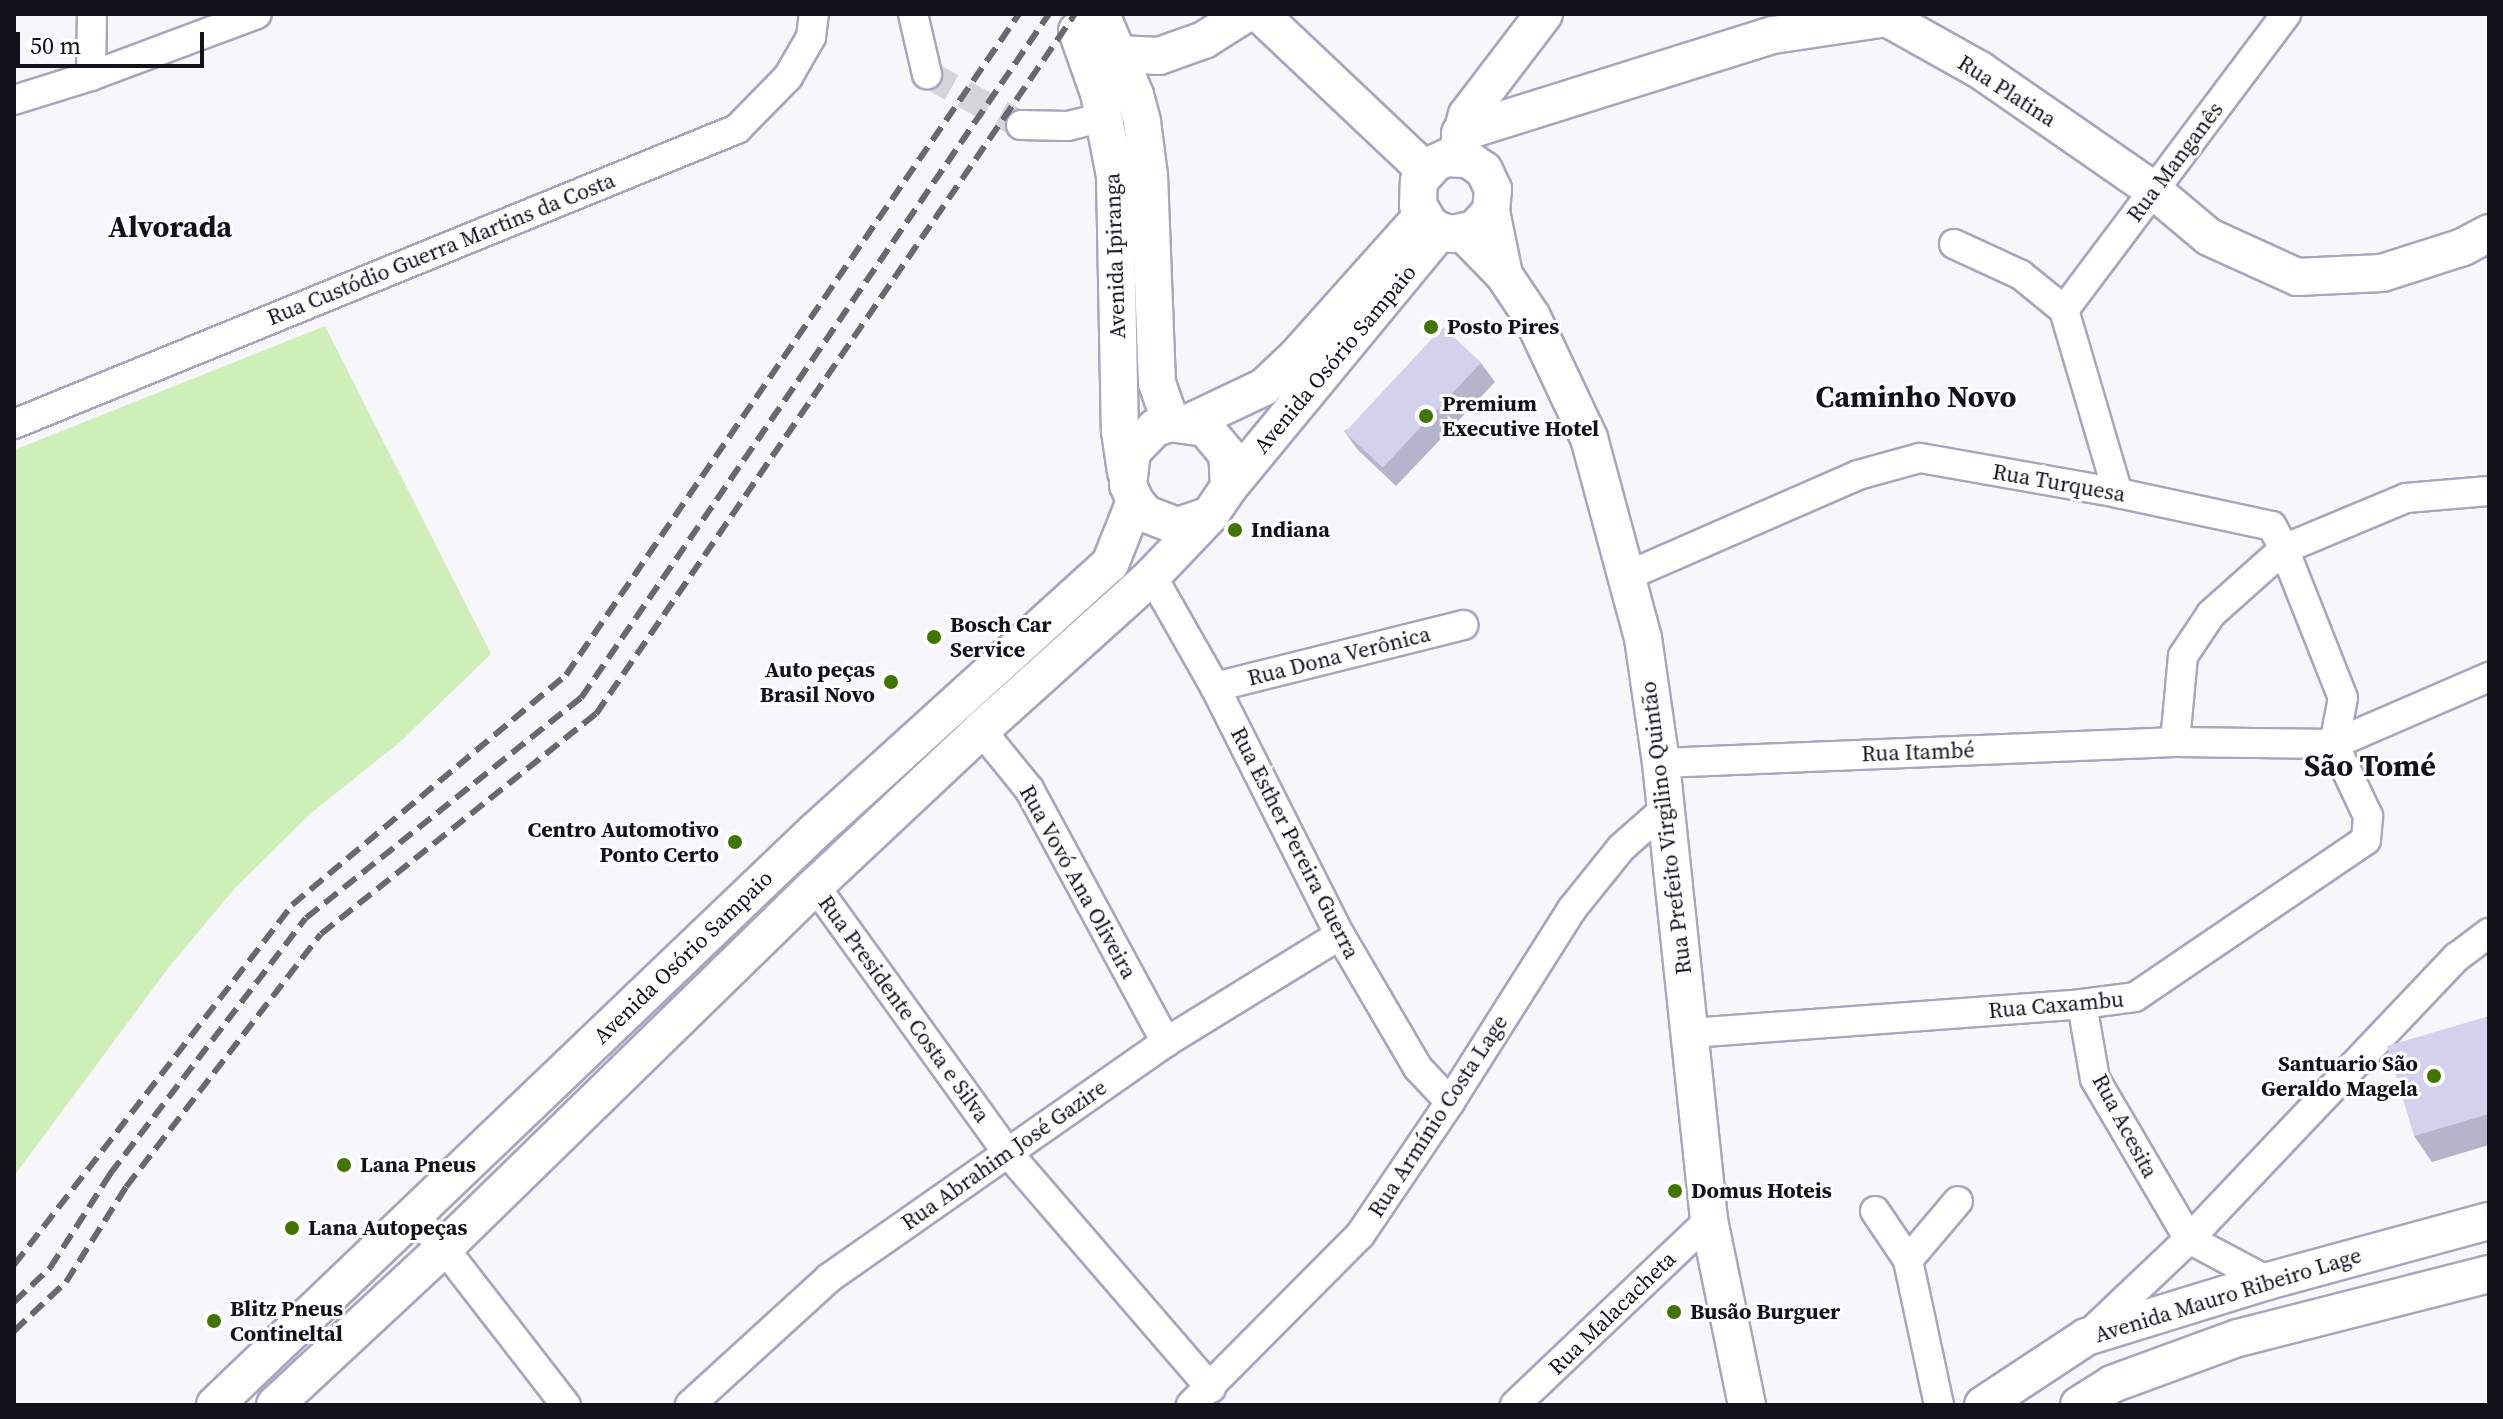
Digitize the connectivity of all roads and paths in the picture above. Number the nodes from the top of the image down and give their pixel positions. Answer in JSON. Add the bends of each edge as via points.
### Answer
{"nodes":[{"id":1,"x":92,"y":14,"type":"edge"},
{"id":2,"x":257,"y":14,"type":"edge"},
{"id":3,"x":814,"y":14,"type":"edge"},
{"id":4,"x":913,"y":14,"type":"edge"},
{"id":5,"x":1245,"y":14,"type":"edge"},
{"id":6,"x":1260,"y":14,"type":"edge"},
{"id":7,"x":1544,"y":14,"type":"edge"},
{"id":8,"x":2286,"y":14,"type":"edge"},
{"id":9,"x":1889,"y":16,"type":"edge"},
{"id":10,"x":1089,"y":23,"type":"edge"},
{"id":11,"x":1118,"y":54,"type":"junction"},
{"id":12,"x":1503,"y":71,"type":"junction"},
{"id":13,"x":927,"y":74,"type":"dead end"},
{"id":14,"x":91,"y":76,"type":"junction"},
{"id":15,"x":14,"y":100,"type":"edge"},
{"id":16,"x":1103,"y":117,"type":"junction"},
{"id":17,"x":1495,"y":120,"type":"junction"},
{"id":18,"x":1021,"y":125,"type":"tunnel mouth"},
{"id":19,"x":1459,"y":145,"type":"junction"},
{"id":20,"x":1426,"y":171,"type":"junction"},
{"id":21,"x":2153,"y":190,"type":"junction"},
{"id":22,"x":1461,"y":214,"type":"junction"},
{"id":23,"x":2489,"y":233,"type":"edge"},
{"id":24,"x":1954,"y":244,"type":"dead end"},
{"id":25,"x":2064,"y":310,"type":"junction"},
{"id":26,"x":1180,"y":423,"type":"junction"},
{"id":27,"x":14,"y":424,"type":"edge"},
{"id":28,"x":2489,"y":491,"type":"edge"},
{"id":29,"x":1132,"y":493,"type":"junction"},
{"id":30,"x":2118,"y":493,"type":"junction"},
{"id":31,"x":1220,"y":501,"type":"junction"},
{"id":32,"x":2284,"y":549,"type":"junction"},
{"id":33,"x":1152,"y":576,"type":"junction"},
{"id":34,"x":1627,"y":576,"type":"junction"},
{"id":35,"x":1463,"y":625,"type":"dead end"},
{"id":36,"x":2489,"y":677,"type":"edge"},
{"id":37,"x":1215,"y":687,"type":"junction"},
{"id":38,"x":981,"y":730,"type":"junction"},
{"id":39,"x":2175,"y":742,"type":"junction"},
{"id":40,"x":2334,"y":744,"type":"junction"},
{"id":41,"x":1661,"y":763,"type":"junction"},
{"id":42,"x":1664,"y":810,"type":"junction"},
{"id":43,"x":814,"y":832,"type":"junction"},
{"id":44,"x":815,"y":886,"type":"junction"},
{"id":45,"x":2489,"y":933,"type":"edge"},
{"id":46,"x":1340,"y":935,"type":"junction"},
{"id":47,"x":2082,"y":1004,"type":"junction"},
{"id":48,"x":1691,"y":1033,"type":"junction"},
{"id":49,"x":1166,"y":1042,"type":"junction"},
{"id":50,"x":1450,"y":1102,"type":"junction"},
{"id":51,"x":1007,"y":1152,"type":"junction"},
{"id":52,"x":1958,"y":1201,"type":"dead end"},
{"id":53,"x":1875,"y":1211,"type":"dead end"},
{"id":54,"x":413,"y":1215,"type":"junction"},
{"id":55,"x":1709,"y":1220,"type":"junction"},
{"id":56,"x":2489,"y":1221,"type":"edge"},
{"id":57,"x":2189,"y":1239,"type":"junction"},
{"id":58,"x":444,"y":1248,"type":"junction"},
{"id":59,"x":1908,"y":1260,"type":"junction"},
{"id":60,"x":2489,"y":1274,"type":"edge"},
{"id":61,"x":2268,"y":1281,"type":"junction"},
{"id":62,"x":2086,"y":1337,"type":"junction"},
{"id":63,"x":1201,"y":1396,"type":"edge"},
{"id":64,"x":215,"y":1405,"type":"edge"},
{"id":65,"x":275,"y":1405,"type":"edge"},
{"id":66,"x":566,"y":1405,"type":"edge"},
{"id":67,"x":690,"y":1405,"type":"edge"},
{"id":68,"x":1515,"y":1405,"type":"edge"},
{"id":69,"x":1747,"y":1405,"type":"edge"},
{"id":70,"x":1939,"y":1405,"type":"edge"},
{"id":71,"x":1983,"y":1405,"type":"edge"},
{"id":72,"x":2079,"y":1405,"type":"edge"}],
"edges":[{"from":1,"to":14,"type":"street"},
{"from":2,"to":14,"type":"street"},
{"from":3,"to":27,"type":"street","name":"Rua Custódio Guerra Martins da Costa","via":[[811,37],[788,77],[737,129]]},
{"from":4,"to":13,"type":"street"},
{"from":5,"to":11,"type":"street","via":[[1204,40],[1159,56]]},
{"from":6,"to":20,"type":"street"},
{"from":7,"to":12,"type":"street"},
{"from":8,"to":21,"type":"street","name":"Rua Manganês"},
{"from":9,"to":17,"type":"street","name":"Rua Platina","via":[[1773,35]]},
{"from":9,"to":21,"type":"street","name":"Rua Platina","via":[[1980,70]]},
{"from":10,"to":11,"type":"street","name":"Avenida Ipiranga"},
{"from":10,"to":16,"type":"street","name":"Avenida Ipiranga"},
{"from":11,"to":26,"type":"street","name":"Avenida Ipiranga","via":[[1135,95],[1146,148],[1157,383]]},
{"from":12,"to":17,"type":"street"},
{"from":12,"to":19,"type":"street","via":[[1467,115]]},
{"from":14,"to":15,"type":"street"},
{"from":16,"to":18,"type":"street","via":[[1068,126]]},
{"from":16,"to":29,"type":"street","name":"Avenida Ipiranga","via":[[1115,176],[1120,431]]},
{"from":17,"to":19,"type":"street","name":"Rua Platina"},
{"from":17,"to":22,"type":"street"},
{"from":19,"to":20,"type":"street","name":"Rua Platina"},
{"from":19,"to":22,"type":"street","via":[[1477,164]]},
{"from":20,"to":22,"type":"street","via":[[1417,193]]},
{"from":21,"to":23,"type":"street","name":"Rua Platina","via":[[2209,237],[2297,277],[2382,273],[2463,247]]},
{"from":21,"to":25,"type":"street","name":"Rua Manganês"},
{"from":22,"to":26,"type":"street","name":"Avenida Osório Sampaio","via":[[1264,387]]},
{"from":22,"to":31,"type":"street","name":"Avenida Osório Sampaio"},
{"from":22,"to":34,"type":"street","name":"Rua Prefeito Virgilino Quintão","via":[[1532,317],[1589,438]]},
{"from":24,"to":25,"type":"street","via":[[2021,275]]},
{"from":25,"to":30,"type":"street"},
{"from":26,"to":29,"type":"street","via":[[1155,428],[1132,452]]},
{"from":26,"to":31,"type":"street","via":[[1205,428],[1227,454],[1231,470]]},
{"from":28,"to":32,"type":"street","via":[[2406,498]]},
{"from":29,"to":31,"type":"street","via":[[1146,514],[1178,526]]},
{"from":29,"to":43,"type":"street","name":"Avenida Osório Sampaio","via":[[1110,564]]},
{"from":30,"to":32,"type":"street","name":"Rua Turquesa","via":[[2272,526]]},
{"from":30,"to":34,"type":"street","name":"Rua Turquesa","via":[[1920,458],[1858,475]]},
{"from":31,"to":33,"type":"street","name":"Avenida Osório Sampaio"},
{"from":32,"to":39,"type":"street","via":[[2211,614],[2183,656]]},
{"from":32,"to":40,"type":"street","via":[[2343,698]]},
{"from":33,"to":37,"type":"street","name":"Rua Esther Pereira Guerra"},
{"from":33,"to":38,"type":"street","name":"Avenida Osório Sampaio"},
{"from":34,"to":41,"type":"street","name":"Rua Prefeito Virgilino Quintão","via":[[1643,638]]},
{"from":35,"to":37,"type":"street","name":"Rua Dona Verônica"},
{"from":36,"to":40,"type":"street"},
{"from":37,"to":46,"type":"street","name":"Rua Esther Pereira Guerra"},
{"from":38,"to":44,"type":"street","name":"Avenida Osório Sampaio"},
{"from":38,"to":49,"type":"street","name":"Rua Vovó Ana Oliveira","via":[[1029,789]]},
{"from":39,"to":40,"type":"street","name":"Rua Itambé"},
{"from":39,"to":41,"type":"street","name":"Rua Itambé"},
{"from":40,"to":47,"type":"street","name":"Rua Caxambu","via":[[2368,816],[2366,840],[2135,997]]},
{"from":41,"to":42,"type":"street","name":"Rua Prefeito Virgilino Quintão"},
{"from":42,"to":48,"type":"street","name":"Rua Prefeito Virgilino Quintão"},
{"from":42,"to":50,"type":"street","name":"Rua Armínio Costa Lage","via":[[1621,848],[1572,909]]},
{"from":43,"to":44,"type":"street","via":[[805,863]]},
{"from":43,"to":54,"type":"street","name":"Avenida Osório Sampaio"},
{"from":44,"to":51,"type":"street","name":"Rua Presidente Costa e Silva"},
{"from":44,"to":58,"type":"street","name":"Avenida Osório Sampaio"},
{"from":45,"to":57,"type":"street","via":[[2457,957]]},
{"from":46,"to":49,"type":"street","name":"Rua Abrahim José Gazire"},
{"from":46,"to":50,"type":"street","name":"Rua Esther Pereira Guerra","via":[[1418,1068]]},
{"from":47,"to":48,"type":"street","name":"Rua Caxambu"},
{"from":47,"to":57,"type":"street","name":"Rua Acesita","via":[[2095,1079]]},
{"from":48,"to":55,"type":"street","name":"Rua Prefeito Virgilino Quintão"},
{"from":49,"to":51,"type":"street","name":"Rua Abrahim José Gazire"},
{"from":50,"to":63,"type":"street","name":"Rua Armínio Costa Lage","via":[[1360,1235]]},
{"from":51,"to":63,"type":"street","name":"Rua Presidente Costa e Silva"},
{"from":51,"to":67,"type":"street","name":"Rua Abrahim José Gazire","via":[[829,1278]]},
{"from":52,"to":59,"type":"street"},
{"from":53,"to":59,"type":"street"},
{"from":54,"to":58,"type":"street"},
{"from":54,"to":64,"type":"street","name":"Avenida Osório Sampaio"},
{"from":55,"to":68,"type":"street","name":"Rua Malacacheta"},
{"from":55,"to":69,"type":"street","name":"Rua Prefeito Virgilino Quintão"},
{"from":56,"to":61,"type":"street","name":"Avenida Mauro Ribeiro Lage"},
{"from":57,"to":61,"type":"street"},
{"from":57,"to":62,"type":"street"},
{"from":58,"to":65,"type":"street","name":"Avenida Osório Sampaio"},
{"from":58,"to":66,"type":"street"},
{"from":59,"to":70,"type":"street"},
{"from":60,"to":72,"type":"street","name":"Avenida Mauro Ribeiro Lage","via":[[2238,1338],[2112,1384]]},
{"from":61,"to":62,"type":"street","name":"Avenida Mauro Ribeiro Lage"},
{"from":62,"to":71,"type":"street","name":"Avenida Mauro Ribeiro Lage"}]}
